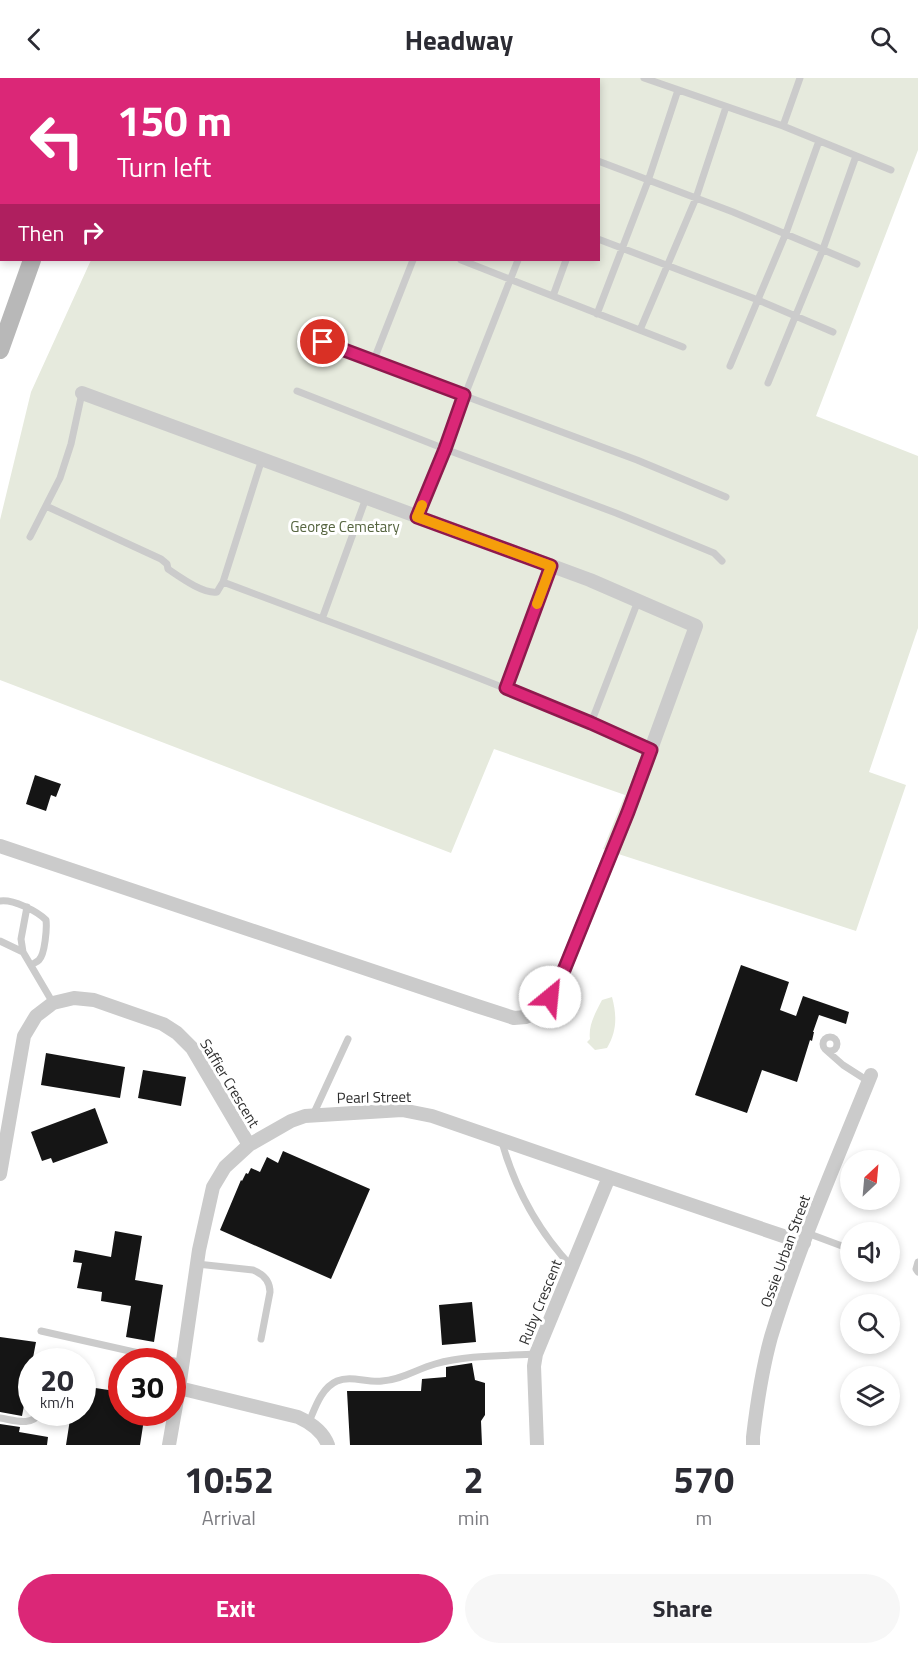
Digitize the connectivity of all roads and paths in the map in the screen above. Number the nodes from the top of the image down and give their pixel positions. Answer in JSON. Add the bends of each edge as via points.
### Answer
{"nodes":[{"id":1,"x":644,"y":78,"type":"edge"},
{"id":2,"x":800,"y":78,"type":"edge"},
{"id":3,"x":678,"y":90,"type":"junction"},
{"id":4,"x":726,"y":107,"type":"junction"},
{"id":5,"x":783,"y":126,"type":"junction"},
{"id":6,"x":819,"y":141,"type":"junction"},
{"id":7,"x":856,"y":156,"type":"junction"},
{"id":8,"x":600,"y":162,"type":"edge"},
{"id":9,"x":891,"y":170,"type":"dead end"},
{"id":10,"x":648,"y":181,"type":"junction"},
{"id":11,"x":696,"y":198,"type":"junction"},
{"id":12,"x":786,"y":233,"type":"junction"},
{"id":13,"x":600,"y":240,"type":"edge"},
{"id":14,"x":622,"y":248,"type":"junction"},
{"id":15,"x":824,"y":249,"type":"junction"},
{"id":16,"x":32,"y":261,"type":"edge"},
{"id":17,"x":413,"y":261,"type":"edge"},
{"id":18,"x":467,"y":261,"type":"edge"},
{"id":19,"x":518,"y":261,"type":"edge"},
{"id":20,"x":566,"y":261,"type":"edge"},
{"id":21,"x":857,"y":264,"type":"dead end"},
{"id":22,"x":667,"y":265,"type":"junction"},
{"id":23,"x":511,"y":279,"type":"junction"},
{"id":24,"x":553,"y":296,"type":"junction"},
{"id":25,"x":758,"y":300,"type":"junction"},
{"id":26,"x":597,"y":314,"type":"junction"},
{"id":27,"x":795,"y":316,"type":"junction"},
{"id":28,"x":640,"y":330,"type":"junction"},
{"id":29,"x":833,"y":332,"type":"dead end"},
{"id":30,"x":323,"y":342,"type":"dead end"},
{"id":31,"x":684,"y":347,"type":"dead end"},
{"id":32,"x":0,"y":350,"type":"edge"},
{"id":33,"x":374,"y":362,"type":"junction"},
{"id":34,"x":730,"y":366,"type":"dead end"},
{"id":35,"x":768,"y":383,"type":"dead end"},
{"id":36,"x":297,"y":391,"type":"dead end"},
{"id":37,"x":82,"y":393,"type":"joint"},
{"id":38,"x":464,"y":395,"type":"junction"},
{"id":39,"x":445,"y":449,"type":"junction"},
{"id":40,"x":262,"y":459,"type":"junction"},
{"id":41,"x":726,"y":497,"type":"dead end"},
{"id":42,"x":366,"y":498,"type":"junction"},
{"id":43,"x":46,"y":506,"type":"junction"},
{"id":44,"x":417,"y":517,"type":"junction"},
{"id":45,"x":30,"y":537,"type":"dead end"},
{"id":46,"x":722,"y":561,"type":"dead end"},
{"id":47,"x":551,"y":566,"type":"junction"},
{"id":48,"x":223,"y":582,"type":"junction"},
{"id":49,"x":638,"y":601,"type":"junction"},
{"id":50,"x":322,"y":620,"type":"junction"},
{"id":51,"x":506,"y":688,"type":"junction"},
{"id":52,"x":591,"y":723,"type":"junction"},
{"id":53,"x":651,"y":750,"type":"junction"},
{"id":54,"x":0,"y":846,"type":"edge"},
{"id":55,"x":0,"y":901,"type":"edge"},
{"id":56,"x":27,"y":907,"type":"junction"},
{"id":57,"x":0,"y":941,"type":"edge"},
{"id":58,"x":23,"y":952,"type":"junction"},
{"id":59,"x":31,"y":964,"type":"junction"},
{"id":60,"x":53,"y":1003,"type":"junction"},
{"id":61,"x":348,"y":1039,"type":"dead end"},
{"id":62,"x":826,"y":1050,"type":"dead end"},
{"id":63,"x":869,"y":1078,"type":"joint"},
{"id":64,"x":313,"y":1115,"type":"junction"},
{"id":65,"x":501,"y":1139,"type":"junction"},
{"id":66,"x":249,"y":1145,"type":"junction"},
{"id":67,"x":0,"y":1174,"type":"edge"},
{"id":68,"x":609,"y":1178,"type":"junction"},
{"id":69,"x":806,"y":1238,"type":"junction"},
{"id":70,"x":840,"y":1247,"type":"edge"},
{"id":71,"x":918,"y":1262,"type":"edge"},
{"id":72,"x":196,"y":1264,"type":"junction"},
{"id":73,"x":572,"y":1267,"type":"junction"},
{"id":74,"x":918,"y":1272,"type":"edge"},
{"id":75,"x":41,"y":1331,"type":"dead end"},
{"id":76,"x":261,"y":1339,"type":"dead end"},
{"id":77,"x":116,"y":1348,"type":"edge"},
{"id":78,"x":185,"y":1348,"type":"edge"},
{"id":79,"x":536,"y":1354,"type":"junction"},
{"id":80,"x":186,"y":1389,"type":"edge"},
{"id":81,"x":0,"y":1418,"type":"edge"},
{"id":82,"x":18,"y":1420,"type":"edge"},
{"id":83,"x":309,"y":1422,"type":"junction"},
{"id":84,"x":173,"y":1426,"type":"edge"},
{"id":85,"x":169,"y":1445,"type":"edge"},
{"id":86,"x":328,"y":1445,"type":"edge"},
{"id":87,"x":537,"y":1445,"type":"edge"},
{"id":88,"x":753,"y":1445,"type":"edge"}],
"edges":[{"from":1,"to":3,"type":"lane"},
{"from":2,"to":5,"type":"lane"},
{"from":3,"to":4,"type":"lane"},
{"from":3,"to":10,"type":"lane"},
{"from":4,"to":5,"type":"lane"},
{"from":4,"to":11,"type":"lane"},
{"from":5,"to":6,"type":"lane"},
{"from":6,"to":7,"type":"lane"},
{"from":6,"to":12,"type":"lane"},
{"from":7,"to":9,"type":"lane"},
{"from":7,"to":15,"type":"lane"},
{"from":8,"to":10,"type":"lane"},
{"from":10,"to":11,"type":"lane"},
{"from":10,"to":14,"type":"lane"},
{"from":11,"to":12,"type":"lane"},
{"from":11,"to":22,"type":"lane"},
{"from":12,"to":15,"type":"lane"},
{"from":12,"to":25,"type":"lane"},
{"from":13,"to":14,"type":"lane"},
{"from":14,"to":22,"type":"lane"},
{"from":14,"to":26,"type":"lane"},
{"from":15,"to":21,"type":"lane"},
{"from":15,"to":27,"type":"lane"},
{"from":16,"to":32,"type":"main road"},
{"from":17,"to":33,"type":"lane"},
{"from":18,"to":23,"type":"lane"},
{"from":19,"to":23,"type":"lane"},
{"from":20,"to":24,"type":"lane"},
{"from":22,"to":25,"type":"lane"},
{"from":22,"to":28,"type":"lane"},
{"from":23,"to":24,"type":"lane"},
{"from":23,"to":38,"type":"lane"},
{"from":24,"to":26,"type":"lane"},
{"from":25,"to":27,"type":"lane"},
{"from":25,"to":34,"type":"lane"},
{"from":26,"to":28,"type":"lane"},
{"from":27,"to":29,"type":"lane"},
{"from":27,"to":35,"type":"lane"},
{"from":28,"to":31,"type":"lane"},
{"from":30,"to":33,"type":"lane"},
{"from":33,"to":38,"type":"lane"},
{"from":36,"to":39,"type":"lane"},
{"from":37,"to":40,"type":"street"},
{"from":37,"to":43,"type":"lane","via":[[71,444]]},
{"from":38,"to":39,"type":"lane"},
{"from":38,"to":41,"type":"lane"},
{"from":39,"to":44,"type":"lane"},
{"from":39,"to":46,"type":"lane","via":[[616,513],[714,553]]},
{"from":40,"to":42,"type":"street"},
{"from":40,"to":48,"type":"lane"},
{"from":42,"to":44,"type":"street"},
{"from":42,"to":50,"type":"lane"},
{"from":43,"to":45,"type":"lane"},
{"from":43,"to":48,"type":"lane","via":[[161,559],[168,569],[209,592],[217,592]]},
{"from":44,"to":47,"type":"street"},
{"from":47,"to":49,"type":"street"},
{"from":47,"to":51,"type":"lane"},
{"from":48,"to":50,"type":"lane"},
{"from":49,"to":52,"type":"lane"},
{"from":49,"to":53,"type":"street","via":[[696,626]]},
{"from":50,"to":51,"type":"lane"},
{"from":51,"to":52,"type":"lane"},
{"from":52,"to":53,"type":"lane"},
{"from":53,"to":54,"type":"street","via":[[562,975],[540,1010],[526,1017],[514,1018],[486,1009]]},
{"from":55,"to":56,"type":"lane"},
{"from":56,"to":58,"type":"lane","via":[[21,939]]},
{"from":56,"to":59,"type":"lane","via":[[44,917],[46,923],[42,956]]},
{"from":57,"to":58,"type":"lane"},
{"from":58,"to":59,"type":"lane"},
{"from":59,"to":60,"type":"lane"},
{"from":60,"to":66,"type":"street","name":"Saffier Crescent","via":[[74,998],[94,1000],[148,1017],[177,1033],[192,1048]]},
{"from":60,"to":67,"type":"street","via":[[36,1016],[24,1036]]},
{"from":61,"to":64,"type":"lane"},
{"from":62,"to":63,"type":"lane","via":[[843,1065]]},
{"from":63,"to":69,"type":"street","name":"Ossie Urban Street"},
{"from":64,"to":65,"type":"street","name":"Pearl Street","via":[[418,1112]]},
{"from":64,"to":66,"type":"street","name":"Pearl Street","via":[[291,1121]]},
{"from":65,"to":68,"type":"street","name":"Pearl Street"},
{"from":65,"to":73,"type":"lane","via":[[527,1203]]},
{"from":66,"to":72,"type":"street","name":"Pearl Street","via":[[225,1167],[213,1187]]},
{"from":68,"to":69,"type":"street","name":"Pearl Street"},
{"from":68,"to":73,"type":"street","name":"Ruby Crescent"},
{"from":69,"to":70,"type":"lane"},
{"from":69,"to":88,"type":"street","name":"Ossie Urban Street","via":[[771,1338],[760,1384]]},
{"from":71,"to":74,"type":"lane"},
{"from":72,"to":76,"type":"lane","via":[[253,1270],[268,1280],[270,1292]]},
{"from":72,"to":78,"type":"street","name":"Pearl Street"},
{"from":73,"to":79,"type":"street","name":"Ruby Crescent"},
{"from":75,"to":77,"type":"lane"},
{"from":79,"to":83,"type":"lane","via":[[462,1359],[383,1382],[350,1378],[336,1381],[321,1395]]},
{"from":79,"to":87,"type":"street","name":"Ruby Crescent"},
{"from":80,"to":83,"type":"street"},
{"from":81,"to":82,"type":"lane"},
{"from":83,"to":86,"type":"street"},
{"from":84,"to":85,"type":"street","name":"Pearl Street"}]}
